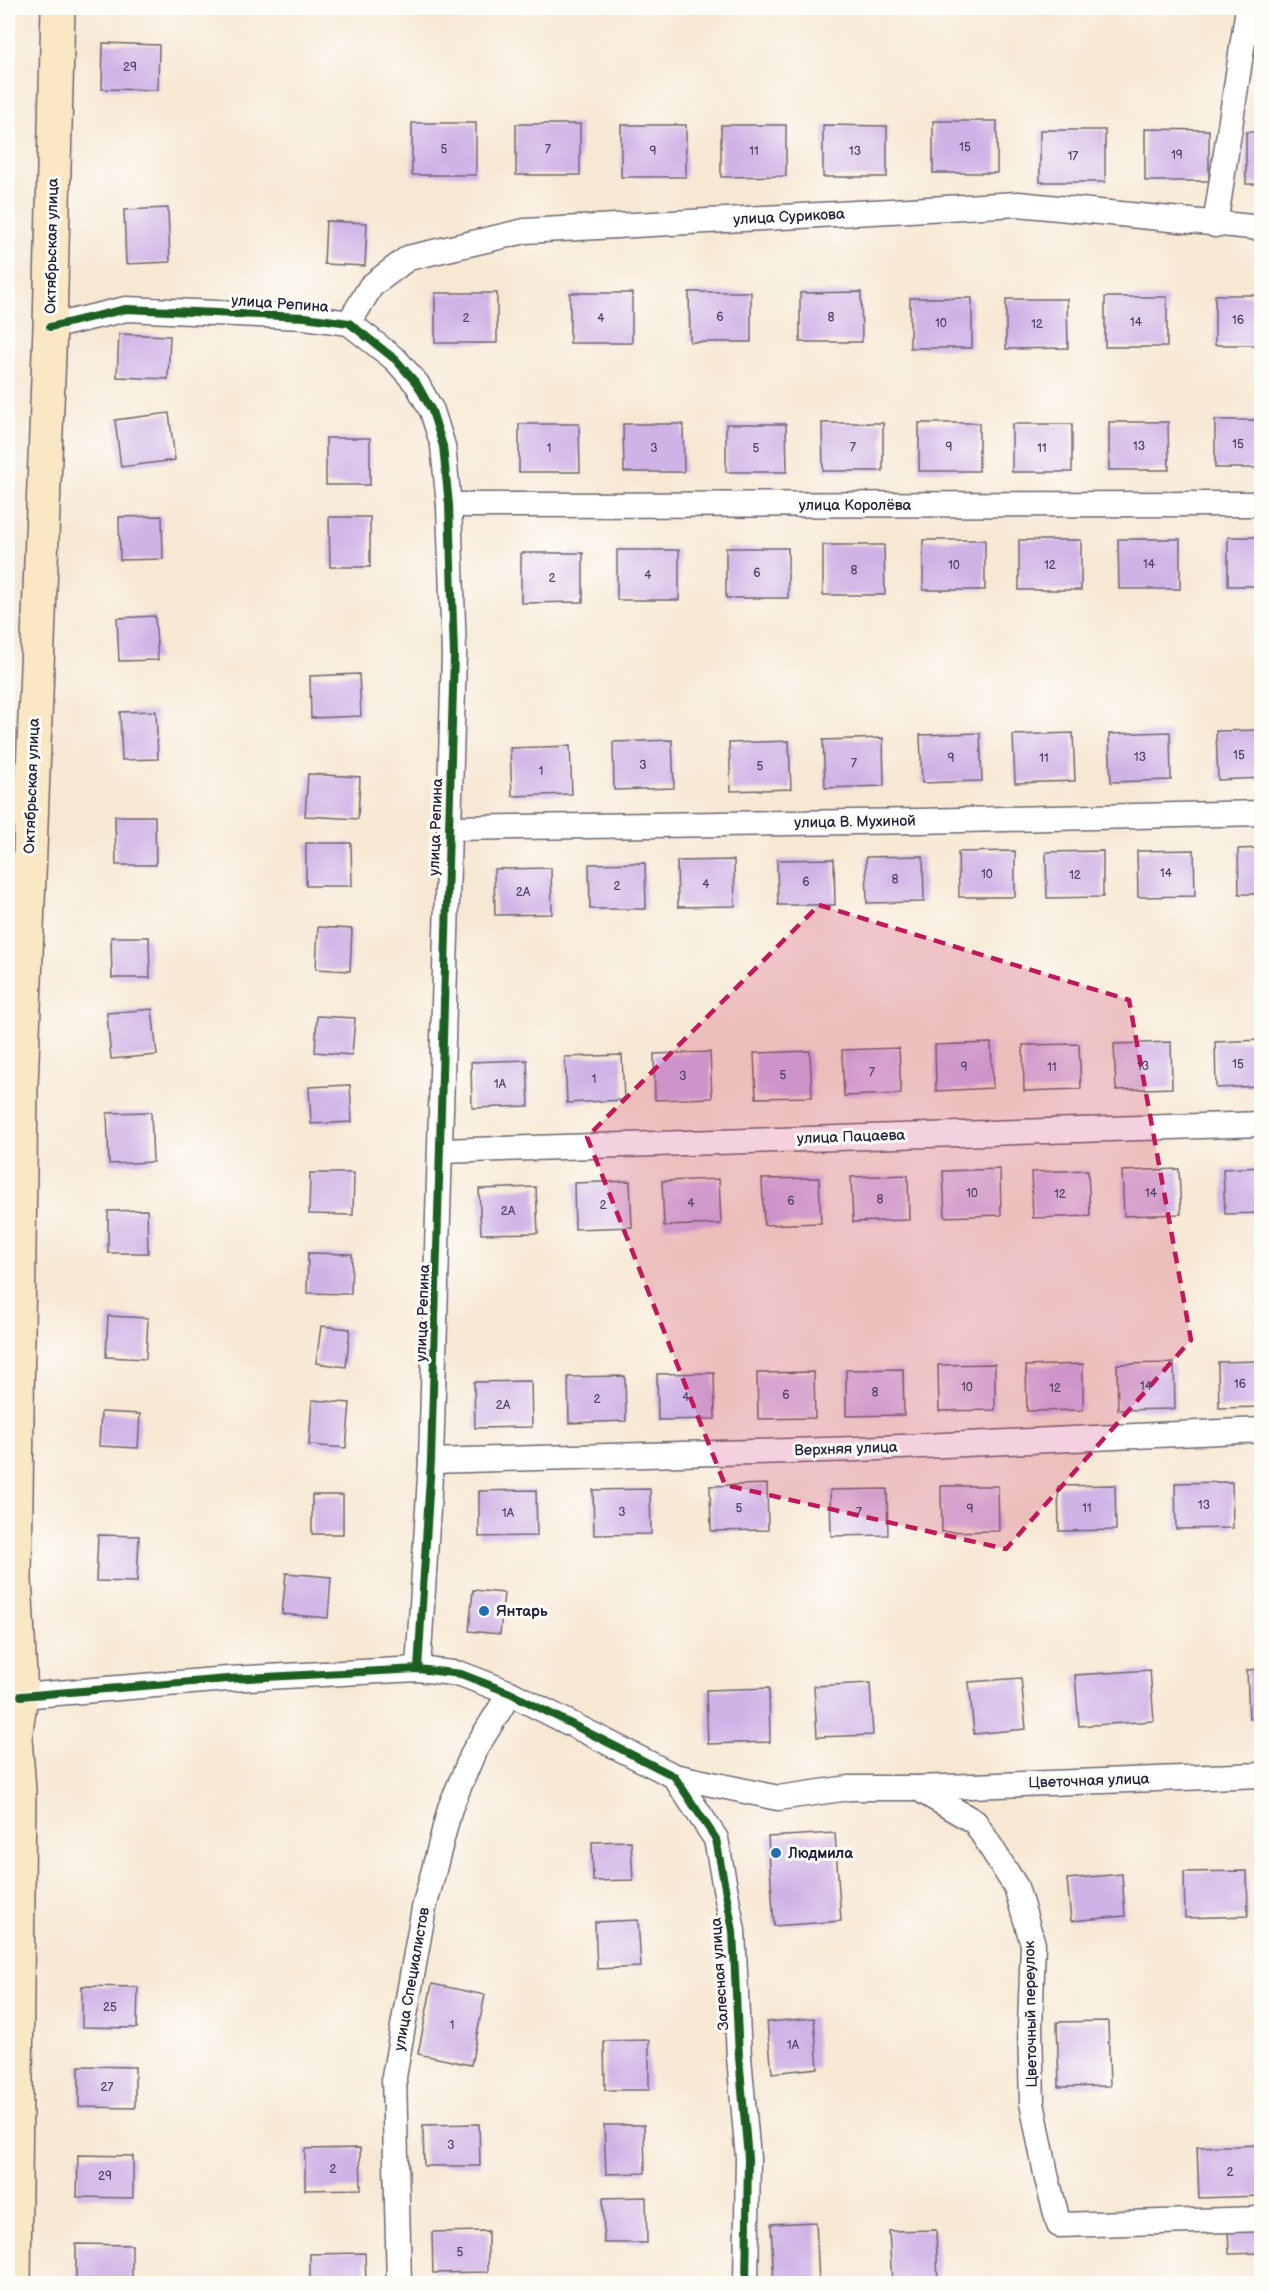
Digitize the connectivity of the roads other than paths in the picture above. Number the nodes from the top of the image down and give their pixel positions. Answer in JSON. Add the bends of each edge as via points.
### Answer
{"nodes":[{"id":1,"x":58,"y":8,"type":"edge"},
{"id":2,"x":1248,"y":8,"type":"edge"},
{"id":3,"x":1215,"y":225,"type":"junction"},
{"id":4,"x":1262,"y":228,"type":"edge"},
{"id":5,"x":349,"y":323,"type":"junction"},
{"id":6,"x":50,"y":327,"type":"junction"},
{"id":7,"x":1262,"y":504,"type":"edge"},
{"id":8,"x":449,"y":505,"type":"junction"},
{"id":9,"x":1262,"y":813,"type":"edge"},
{"id":10,"x":449,"y":828,"type":"junction"},
{"id":11,"x":1262,"y":1124,"type":"edge"},
{"id":12,"x":441,"y":1151,"type":"junction"},
{"id":13,"x":1262,"y":1430,"type":"edge"},
{"id":14,"x":431,"y":1461,"type":"junction"},
{"id":15,"x":418,"y":1669,"type":"junction"},
{"id":16,"x":510,"y":1693,"type":"junction"},
{"id":17,"x":21,"y":1696,"type":"junction"},
{"id":18,"x":1262,"y":1775,"type":"edge"},
{"id":19,"x":674,"y":1776,"type":"junction"},
{"id":20,"x":917,"y":1788,"type":"junction"},
{"id":21,"x":1262,"y":2219,"type":"edge"},
{"id":22,"x":14,"y":2283,"type":"edge"},
{"id":23,"x":399,"y":2283,"type":"edge"},
{"id":24,"x":746,"y":2283,"type":"edge"}],
"edges":[{"from":1,"to":6,"type":"main road","name":"Октябрьская улица"},
{"from":2,"to":3,"type":"street"},
{"from":3,"to":4,"type":"street","name":"улица Сурикова"},
{"from":3,"to":5,"type":"street","name":"улица Сурикова","via":[[1018,204],[525,231],[408,258],[371,286]]},
{"from":5,"to":6,"type":"street","name":"улица Репина","via":[[305,317],[126,309]]},
{"from":5,"to":8,"type":"street","name":"улица Репина","via":[[396,360],[417,384],[432,411],[443,446]]},
{"from":6,"to":17,"type":"main road","name":"Октябрьская улица","via":[[21,1086],[15,1579]]},
{"from":7,"to":8,"type":"street","name":"улица Королёва"},
{"from":8,"to":10,"type":"street","name":"улица Репина","via":[[454,654]]},
{"from":9,"to":10,"type":"street","name":"улица В. Мухиной"},
{"from":10,"to":12,"type":"street","name":"улица Репина"},
{"from":11,"to":12,"type":"street","name":"улица Пацаева"},
{"from":12,"to":14,"type":"street","name":"улица Репина"},
{"from":13,"to":14,"type":"street","name":"Верхняя улица","via":[[858,1449]]},
{"from":14,"to":15,"type":"street","name":"улица Репина"},
{"from":15,"to":16,"type":"street","name":"Залесная улица","via":[[461,1674]]},
{"from":15,"to":17,"type":"street","name":"Залесная улица"},
{"from":16,"to":19,"type":"street","name":"Залесная улица"},
{"from":16,"to":23,"type":"street","name":"улица Специалистов","via":[[474,1751],[450,1808],[424,1908],[394,2077]]},
{"from":17,"to":22,"type":"main road","name":"Октябрьская улица","via":[[15,1738],[19,1790]]},
{"from":18,"to":20,"type":"street","name":"Цветочная улица"},
{"from":19,"to":20,"type":"street","name":"Цветочная улица","via":[[778,1798],[849,1788]]},
{"from":19,"to":24,"type":"street","name":"Залесная улица","via":[[716,1839],[733,1931],[748,2157]]},
{"from":20,"to":21,"type":"street","name":"Цветочный переулок","via":[[975,1822],[1016,1887],[1033,1944],[1032,2103],[1059,2225]]}]}
